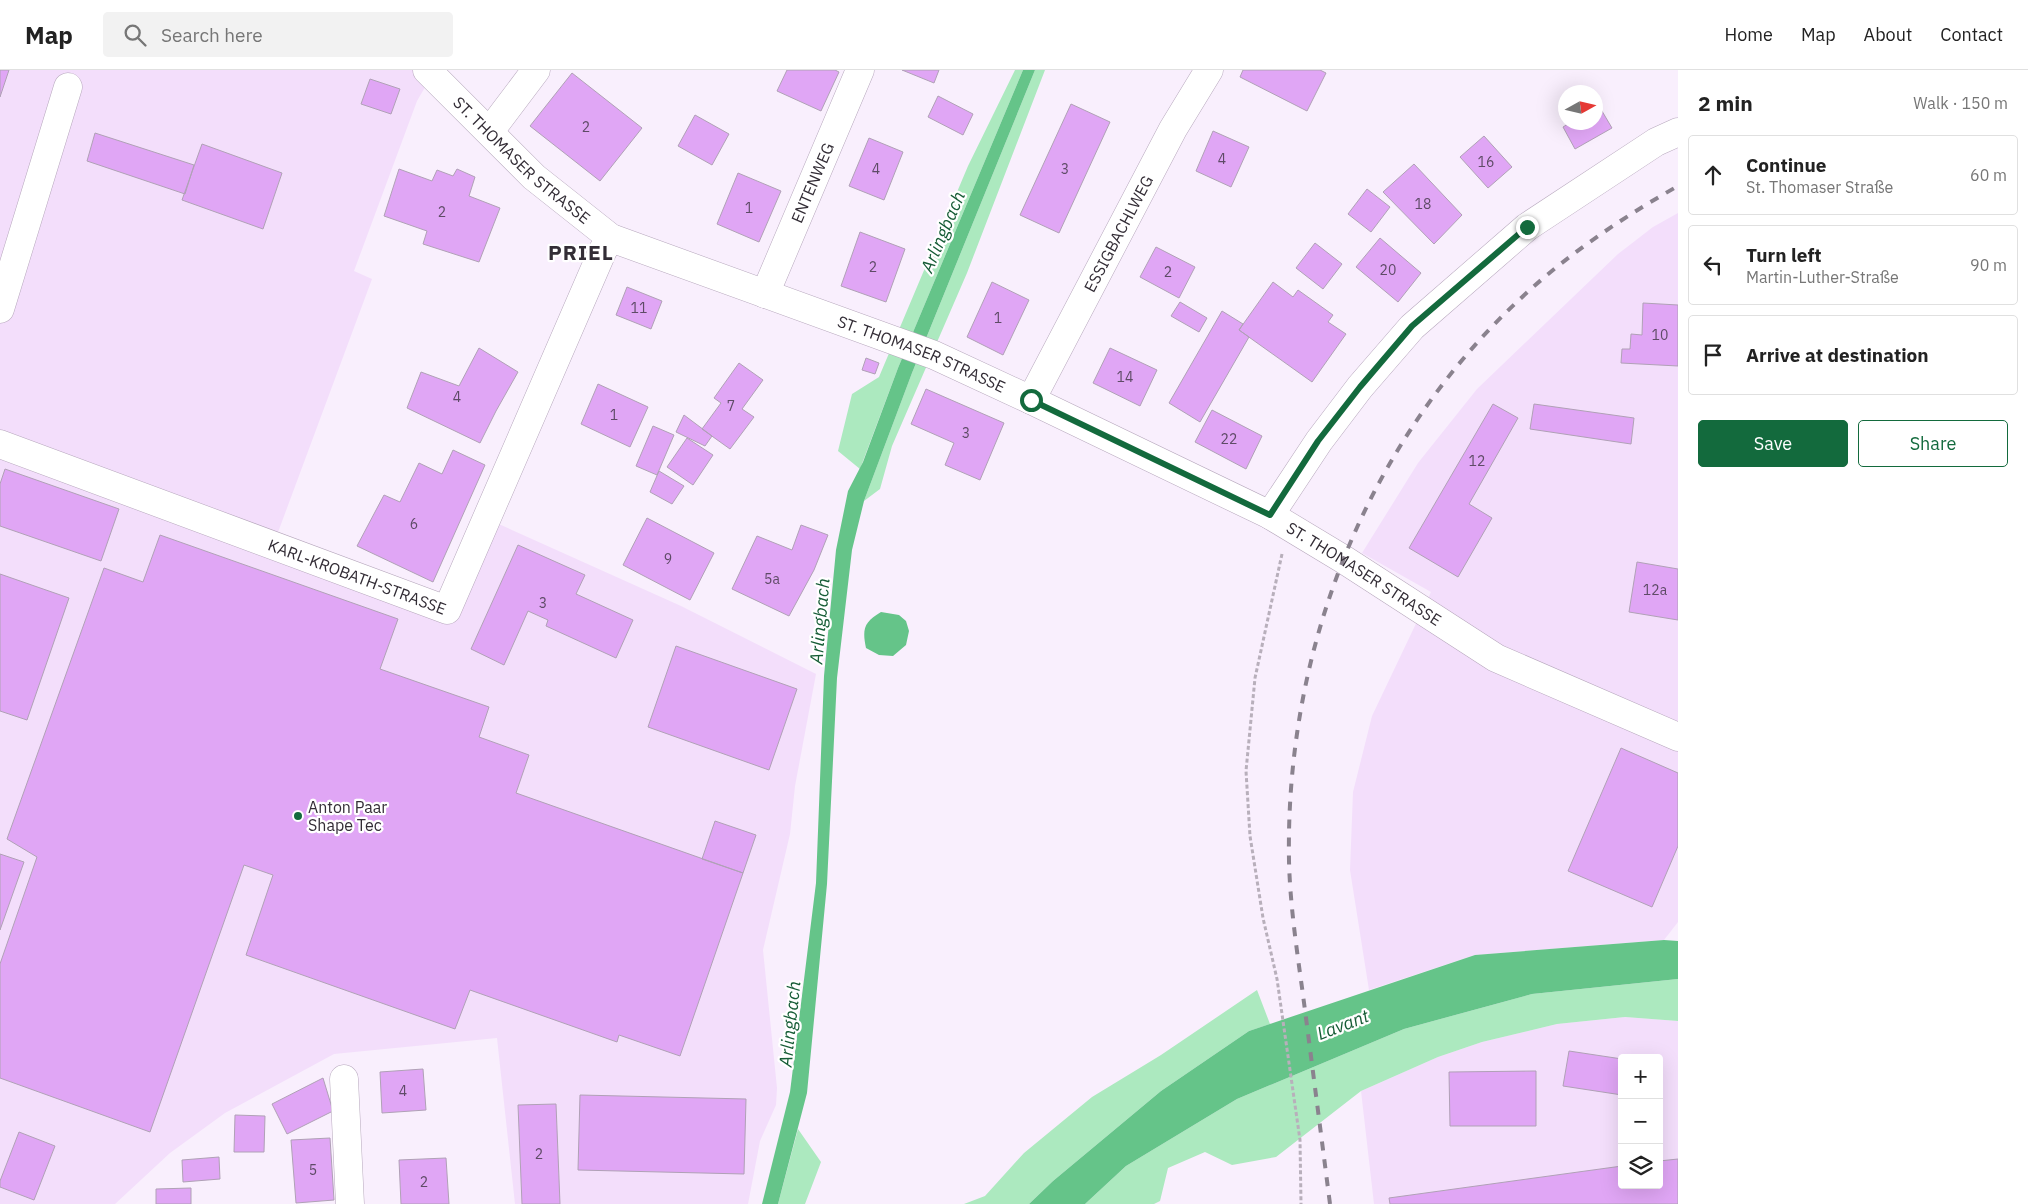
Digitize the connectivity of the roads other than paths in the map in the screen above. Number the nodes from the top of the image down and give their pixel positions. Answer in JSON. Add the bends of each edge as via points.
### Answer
{"nodes":[{"id":1,"x":428,"y":70,"type":"edge"},
{"id":2,"x":536,"y":70,"type":"edge"},
{"id":3,"x":860,"y":70,"type":"edge"},
{"id":4,"x":1209,"y":70,"type":"edge"},
{"id":5,"x":68,"y":87,"type":"dead end"},
{"id":6,"x":490,"y":131,"type":"junction"},
{"id":7,"x":1678,"y":132,"type":"edge"},
{"id":8,"x":611,"y":238,"type":"junction"},
{"id":9,"x":765,"y":294,"type":"junction"},
{"id":10,"x":0,"y":308,"type":"edge"},
{"id":11,"x":1031,"y":400,"type":"junction"},
{"id":12,"x":0,"y":444,"type":"edge"},
{"id":13,"x":1270,"y":515,"type":"junction"},
{"id":14,"x":1678,"y":737,"type":"edge"},
{"id":15,"x":344,"y":1079,"type":"dead end"},
{"id":16,"x":350,"y":1204,"type":"edge"}],
"edges":[{"from":1,"to":6,"type":"street","name":"ST. THOMASER STRASSE"},
{"from":2,"to":6,"type":"street"},
{"from":3,"to":9,"type":"street","name":"ENTENWEG"},
{"from":4,"to":11,"type":"street","name":"ESSIGBACHLWEG","via":[[1173,129]]},
{"from":5,"to":10,"type":"street"},
{"from":6,"to":8,"type":"street","name":"ST. THOMASER STRASSE","via":[[534,176]]},
{"from":7,"to":13,"type":"street","via":[[1656,142],[1527,227],[1412,326],[1318,441]]},
{"from":8,"to":9,"type":"street","name":"ST. THOMASER STRASSE"},
{"from":8,"to":12,"type":"street","name":"KARL-KROBATH-STRASSE","via":[[447,610]]},
{"from":9,"to":11,"type":"street","name":"ST. THOMASER STRASSE","via":[[934,355]]},
{"from":11,"to":13,"type":"street","name":"ST. THOMASER STRASSE"},
{"from":13,"to":14,"type":"street","name":"ST. THOMASER STRASSE","via":[[1496,658]]},
{"from":15,"to":16,"type":"street"}]}
